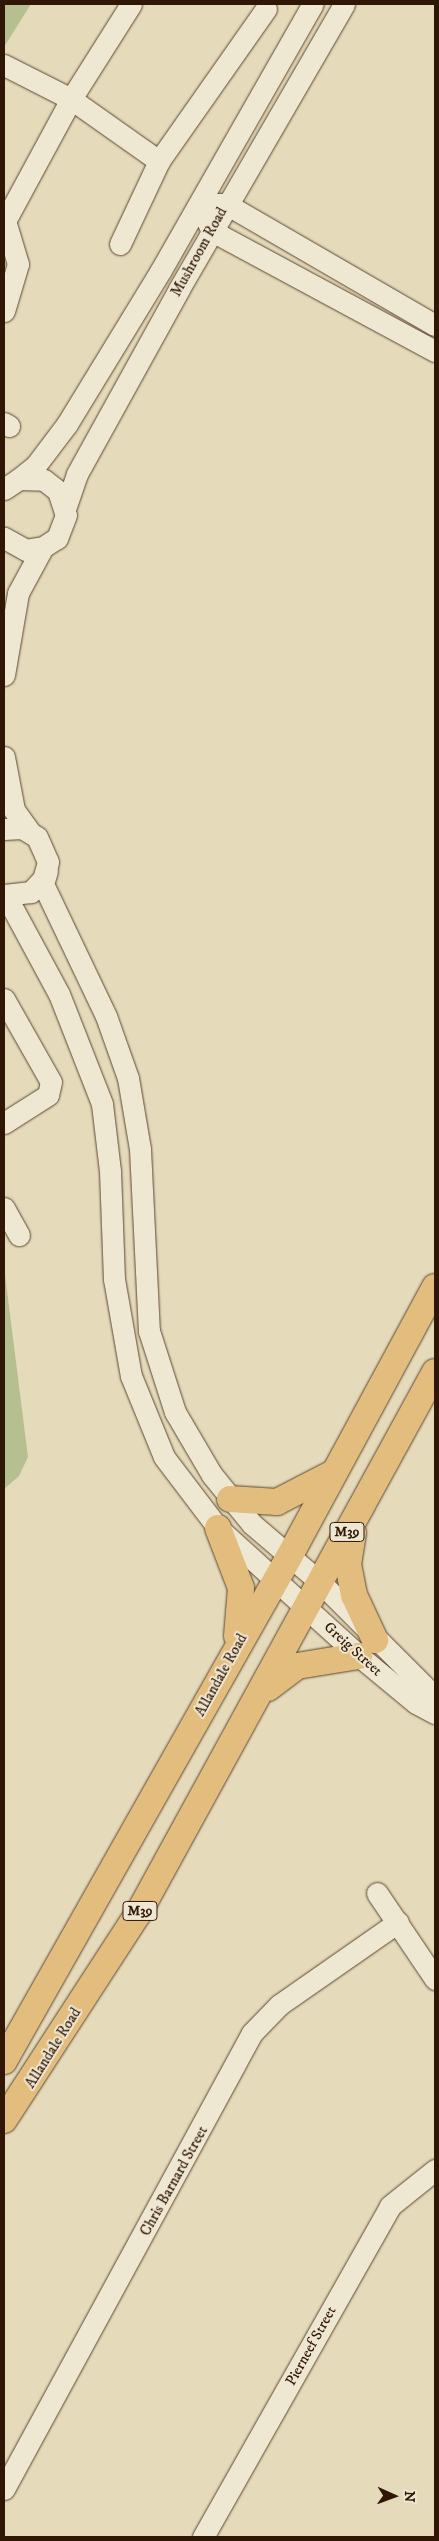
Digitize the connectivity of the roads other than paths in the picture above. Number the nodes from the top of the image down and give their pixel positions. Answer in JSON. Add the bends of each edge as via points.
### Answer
{"nodes":[{"id":1,"x":132,"y":4,"type":"edge"},
{"id":2,"x":313,"y":4,"type":"edge"},
{"id":3,"x":344,"y":4,"type":"edge"},
{"id":4,"x":266,"y":9,"type":"dead end"},
{"id":5,"x":4,"y":64,"type":"edge"},
{"id":6,"x":71,"y":99,"type":"junction"},
{"id":7,"x":159,"y":161,"type":"junction"},
{"id":8,"x":226,"y":204,"type":"junction"},
{"id":9,"x":199,"y":205,"type":"junction"},
{"id":10,"x":5,"y":224,"type":"edge"},
{"id":11,"x":212,"y":231,"type":"junction"},
{"id":12,"x":120,"y":244,"type":"dead end"},
{"id":13,"x":4,"y":311,"type":"edge"},
{"id":14,"x":435,"y":325,"type":"edge"},
{"id":15,"x":435,"y":351,"type":"edge"},
{"id":16,"x":8,"y":484,"type":"edge"},
{"id":17,"x":66,"y":506,"type":"junction"},
{"id":18,"x":4,"y":538,"type":"edge"},
{"id":19,"x":43,"y":547,"type":"junction"},
{"id":20,"x":4,"y":676,"type":"edge"},
{"id":21,"x":4,"y":757,"type":"edge"},
{"id":22,"x":4,"y":828,"type":"edge"},
{"id":23,"x":30,"y":832,"type":"junction"},
{"id":24,"x":47,"y":871,"type":"junction"},
{"id":25,"x":5,"y":896,"type":"edge"},
{"id":26,"x":4,"y":999,"type":"edge"},
{"id":27,"x":4,"y":1123,"type":"edge"},
{"id":28,"x":4,"y":1208,"type":"edge"},
{"id":29,"x":19,"y":1235,"type":"dead end"},
{"id":30,"x":435,"y":1287,"type":"edge"},
{"id":31,"x":435,"y":1372,"type":"edge"},
{"id":32,"x":335,"y":1471,"type":"junction"},
{"id":33,"x":230,"y":1499,"type":"junction"},
{"id":34,"x":356,"y":1515,"type":"junction"},
{"id":35,"x":218,"y":1528,"type":"junction"},
{"id":36,"x":282,"y":1568,"type":"junction"},
{"id":37,"x":320,"y":1582,"type":"junction"},
{"id":38,"x":306,"y":1607,"type":"junction"},
{"id":39,"x":367,"y":1648,"type":"junction"},
{"id":40,"x":234,"y":1652,"type":"junction"},
{"id":41,"x":262,"y":1693,"type":"junction"},
{"id":42,"x":435,"y":1697,"type":"edge"},
{"id":43,"x":435,"y":1713,"type":"edge"},
{"id":44,"x":377,"y":1892,"type":"dead end"},
{"id":45,"x":398,"y":1922,"type":"junction"},
{"id":46,"x":435,"y":1979,"type":"edge"},
{"id":47,"x":4,"y":2061,"type":"edge"},
{"id":48,"x":4,"y":2120,"type":"edge"},
{"id":49,"x":435,"y":2170,"type":"edge"},
{"id":50,"x":4,"y":2489,"type":"edge"},
{"id":51,"x":203,"y":2537,"type":"edge"}],
"edges":[{"from":1,"to":6,"type":"street"},
{"from":2,"to":9,"type":"street","name":"Mushroom Road"},
{"from":3,"to":8,"type":"street","name":"Mushroom Road"},
{"from":4,"to":7,"type":"street"},
{"from":5,"to":6,"type":"street"},
{"from":6,"to":7,"type":"street"},
{"from":6,"to":10,"type":"street"},
{"from":7,"to":12,"type":"street"},
{"from":8,"to":9,"type":"street"},
{"from":8,"to":11,"type":"street","name":"Mushroom Road"},
{"from":8,"to":14,"type":"street"},
{"from":9,"to":11,"type":"street"},
{"from":9,"to":16,"type":"street","name":"Mushroom Road","via":[[67,424],[36,465]]},
{"from":10,"to":13,"type":"street","via":[[18,264]]},
{"from":11,"to":15,"type":"street"},
{"from":11,"to":17,"type":"street","name":"Mushroom Road","via":[[77,474]]},
{"from":16,"to":17,"type":"street","via":[[36,478],[52,484]]},
{"from":17,"to":19,"type":"street","name":"Mushroom Road","via":[[62,531]]},
{"from":18,"to":19,"type":"street","via":[[26,550]]},
{"from":19,"to":20,"type":"street","via":[[18,593]]},
{"from":21,"to":23,"type":"street","via":[[14,810]]},
{"from":22,"to":23,"type":"street"},
{"from":23,"to":24,"type":"street","via":[[43,844]]},
{"from":24,"to":25,"type":"street","via":[[31,892]]},
{"from":24,"to":33,"type":"street","via":[[43,884],[106,1016],[128,1078],[140,1149],[149,1331],[159,1370],[193,1447]]},
{"from":25,"to":35,"type":"street","via":[[59,994],[102,1104],[110,1171],[114,1279],[131,1376],[164,1458]]},
{"from":26,"to":27,"type":"street","via":[[51,1082],[48,1095]]},
{"from":28,"to":29,"type":"street"},
{"from":30,"to":32,"type":"main road","name":"Allandale Road","number":"M39"},
{"from":31,"to":34,"type":"main road","name":"Allandale Road","number":"M39"},
{"from":32,"to":33,"type":"main road","via":[[284,1500]]},
{"from":32,"to":36,"type":"main road","name":"Allandale Road","number":"M39"},
{"from":33,"to":36,"type":"street"},
{"from":34,"to":37,"type":"main road","name":"Allandale Road","number":"M39"},
{"from":34,"to":39,"type":"main road","via":[[348,1564]]},
{"from":35,"to":36,"type":"street"},
{"from":35,"to":40,"type":"main road","via":[[241,1588]]},
{"from":36,"to":37,"type":"street","name":"Greig Street"},
{"from":36,"to":38,"type":"street","name":"Greig Street"},
{"from":36,"to":40,"type":"main road","name":"Allandale Road","number":"M39"},
{"from":37,"to":38,"type":"main road","name":"Allandale Road","number":"M39"},
{"from":37,"to":39,"type":"street","name":"Greig Street"},
{"from":38,"to":39,"type":"street","name":"Greig Street"},
{"from":38,"to":41,"type":"main road","name":"Allandale Road","number":"M39"},
{"from":39,"to":41,"type":"main road","via":[[297,1666]]},
{"from":39,"to":42,"type":"street","name":"Greig Street"},
{"from":39,"to":43,"type":"street","name":"Greig Street","via":[[416,1703]]},
{"from":40,"to":47,"type":"main road","name":"Allandale Road","number":"M39"},
{"from":41,"to":48,"type":"main road","name":"Allandale Road","number":"M39","via":[[138,1914]]},
{"from":44,"to":45,"type":"street"},
{"from":45,"to":46,"type":"street"},
{"from":45,"to":50,"type":"street","name":"Chris Barnard Street","via":[[279,2004],[252,2033]]},
{"from":49,"to":51,"type":"street","name":"Pierneef Street","via":[[390,2206]]}]}
